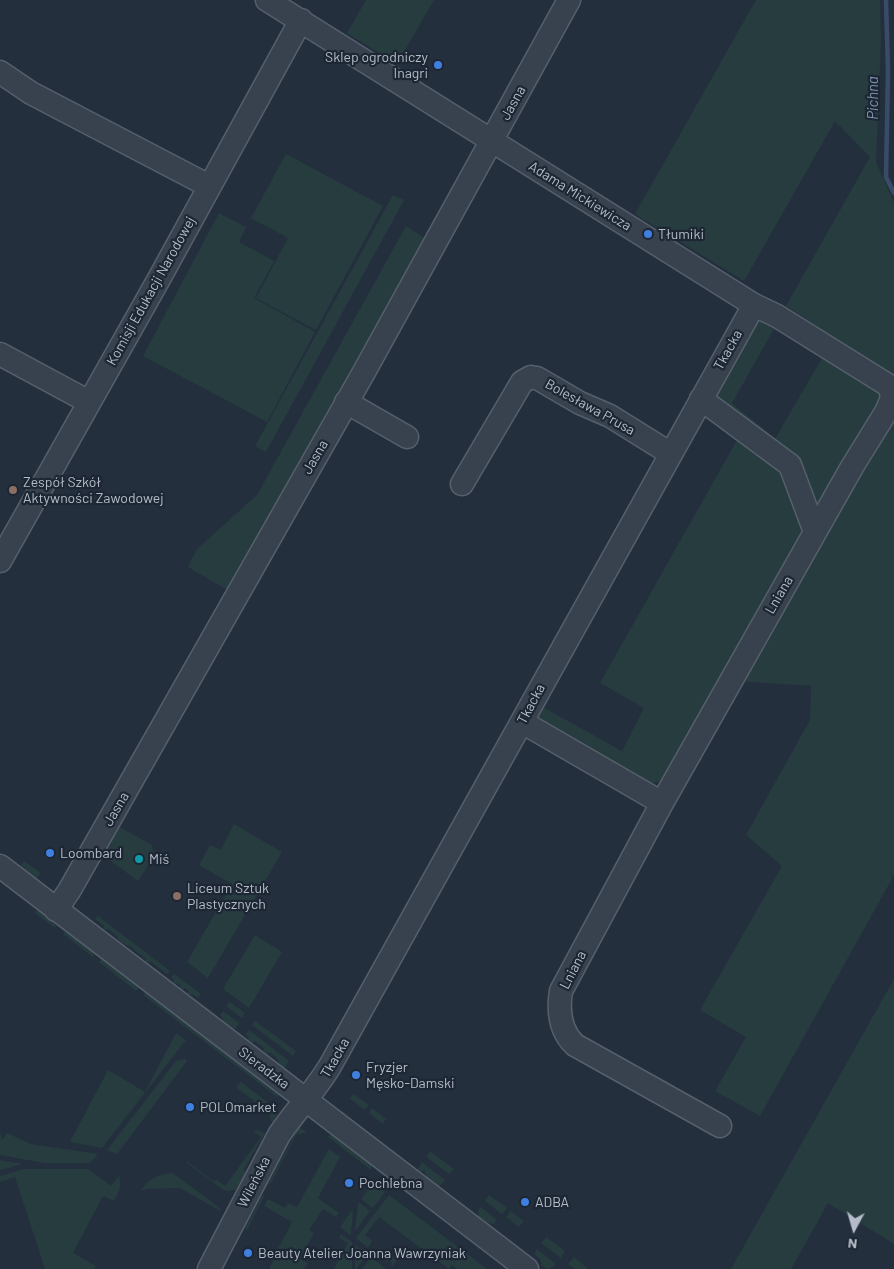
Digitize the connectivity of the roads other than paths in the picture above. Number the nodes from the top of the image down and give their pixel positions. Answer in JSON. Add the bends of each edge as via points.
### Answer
{"nodes":[{"id":1,"x":267,"y":0,"type":"edge"},
{"id":2,"x":569,"y":0,"type":"edge"},
{"id":3,"x":301,"y":20,"type":"junction"},
{"id":4,"x":0,"y":72,"type":"edge"},
{"id":5,"x":492,"y":141,"type":"junction"},
{"id":6,"x":209,"y":186,"type":"junction"},
{"id":7,"x":754,"y":305,"type":"junction"},
{"id":8,"x":0,"y":354,"type":"edge"},
{"id":9,"x":892,"y":388,"type":"edge"},
{"id":10,"x":701,"y":399,"type":"junction"},
{"id":11,"x":89,"y":402,"type":"junction"},
{"id":12,"x":346,"y":402,"type":"junction"},
{"id":13,"x":407,"y":437,"type":"dead end"},
{"id":14,"x":671,"y":454,"type":"junction"},
{"id":15,"x":463,"y":475,"type":"dead end"},
{"id":16,"x":815,"y":532,"type":"junction"},
{"id":17,"x":0,"y":561,"type":"edge"},
{"id":18,"x":522,"y":722,"type":"junction"},
{"id":19,"x":662,"y":802,"type":"junction"},
{"id":20,"x":0,"y":866,"type":"edge"},
{"id":21,"x":56,"y":910,"type":"junction"},
{"id":22,"x":305,"y":1100,"type":"junction"},
{"id":23,"x":720,"y":1126,"type":"dead end"},
{"id":24,"x":209,"y":1269,"type":"edge"},
{"id":25,"x":527,"y":1269,"type":"edge"}],
"edges":[{"from":1,"to":3,"type":"street","name":"Adama Mickiewicza"},
{"from":2,"to":5,"type":"street","name":"Jasna"},
{"from":3,"to":5,"type":"street","name":"Adama Mickiewicza"},
{"from":3,"to":6,"type":"street","name":"Komisji Edukacji Narodowej"},
{"from":4,"to":6,"type":"street","via":[[31,93]]},
{"from":5,"to":7,"type":"street","name":"Adama Mickiewicza"},
{"from":5,"to":12,"type":"street","name":"Jasna"},
{"from":6,"to":11,"type":"street","name":"Komisji Edukacji Narodowej"},
{"from":7,"to":9,"type":"street","name":"Adama Mickiewicza"},
{"from":7,"to":10,"type":"street","name":"Tkacka"},
{"from":8,"to":11,"type":"street"},
{"from":9,"to":16,"type":"street","name":"Lniana","via":[[886,412]]},
{"from":10,"to":14,"type":"street","name":"Tkacka"},
{"from":10,"to":16,"type":"street","via":[[790,464]]},
{"from":11,"to":17,"type":"street","name":"Komisji Edukacji Narodowej"},
{"from":12,"to":13,"type":"street"},
{"from":12,"to":21,"type":"street","name":"Jasna"},
{"from":14,"to":15,"type":"street","name":"Bolesława Prusa","via":[[610,416],[531,376],[522,382]]},
{"from":14,"to":18,"type":"street","name":"Tkacka"},
{"from":16,"to":19,"type":"street","name":"Lniana"},
{"from":18,"to":19,"type":"street"},
{"from":18,"to":22,"type":"street","name":"Tkacka","via":[[330,1066]]},
{"from":19,"to":23,"type":"street","name":"Lniana","via":[[561,991],[560,1012],[568,1038],[575,1045]]},
{"from":20,"to":21,"type":"street","name":"Sieradzka"},
{"from":21,"to":22,"type":"street","name":"Sieradzka"},
{"from":22,"to":24,"type":"street","name":"Wileńska","via":[[279,1135]]},
{"from":22,"to":25,"type":"street","name":"Sieradzka"}]}
